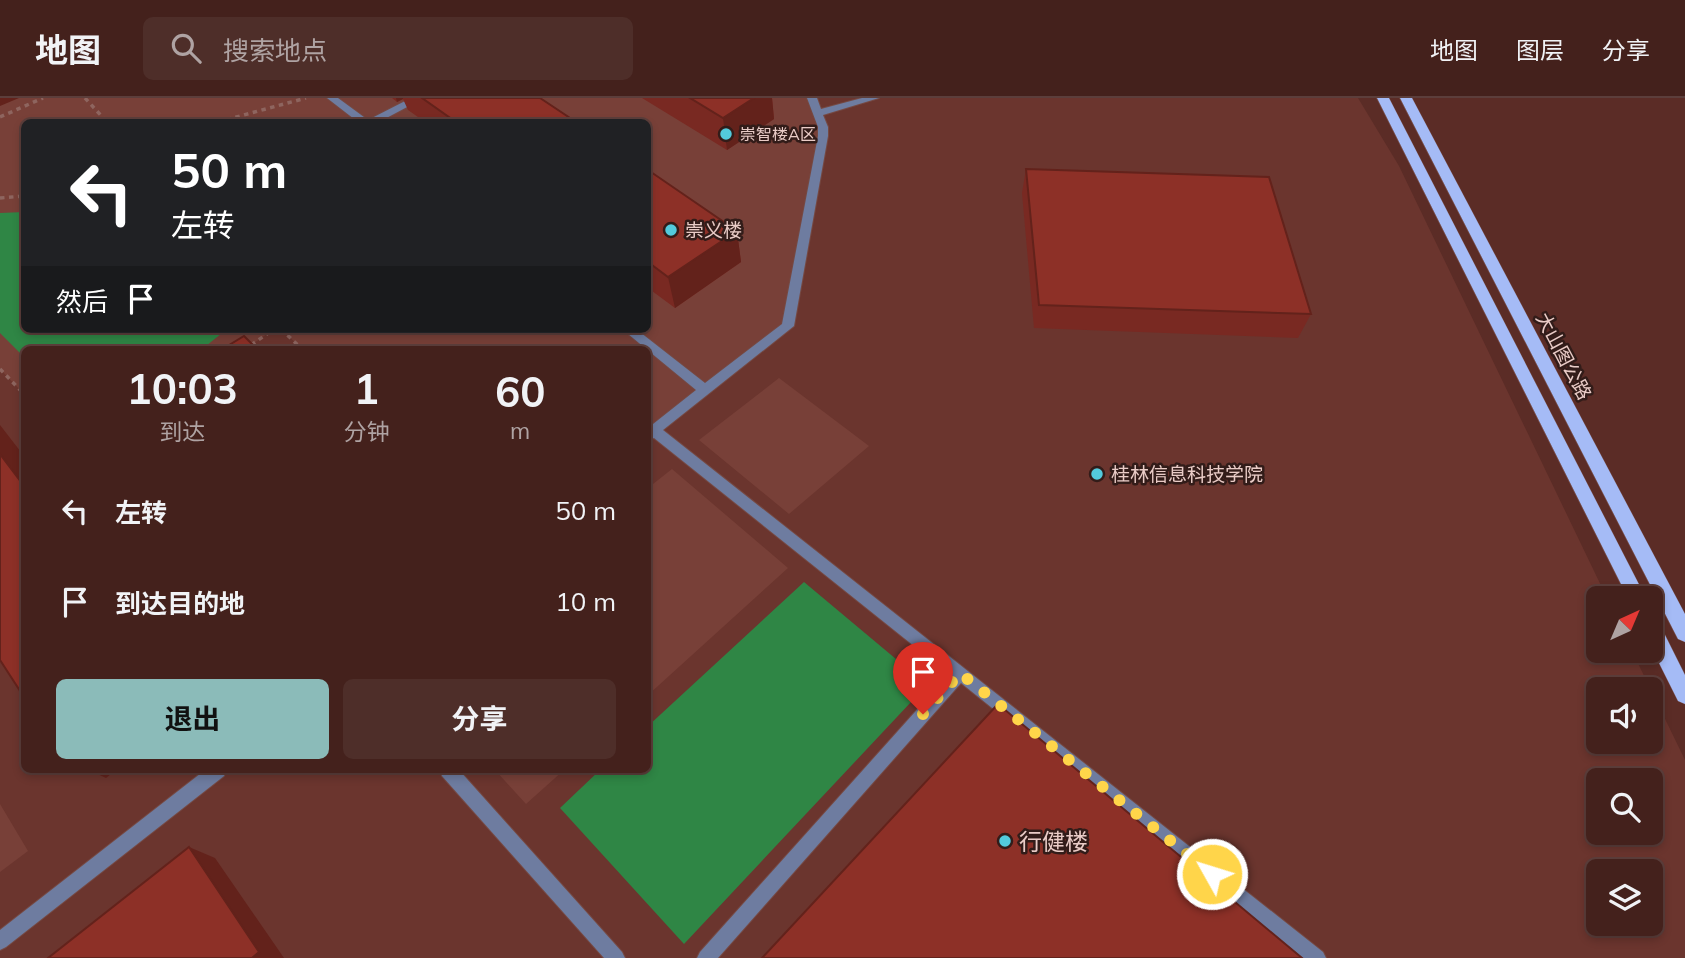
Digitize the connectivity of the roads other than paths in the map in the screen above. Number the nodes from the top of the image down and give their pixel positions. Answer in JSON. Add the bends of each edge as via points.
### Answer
{"nodes":[{"id":1,"x":332,"y":98,"type":"edge"},
{"id":2,"x":419,"y":98,"type":"edge"},
{"id":3,"x":812,"y":98,"type":"edge"},
{"id":4,"x":874,"y":98,"type":"edge"},
{"id":5,"x":1383,"y":98,"type":"edge"},
{"id":6,"x":1406,"y":98,"type":"edge"},
{"id":7,"x":818,"y":113,"type":"junction"},
{"id":8,"x":360,"y":119,"type":"edge"},
{"id":9,"x":378,"y":119,"type":"edge"},
{"id":10,"x":633,"y":333,"type":"edge"},
{"id":11,"x":649,"y":346,"type":"edge"},
{"id":12,"x":651,"y":347,"type":"edge"},
{"id":13,"x":705,"y":390,"type":"junction"},
{"id":14,"x":651,"y":433,"type":"edge"},
{"id":15,"x":1631,"y":586,"type":"edge"},
{"id":16,"x":1685,"y":633,"type":"edge"},
{"id":17,"x":1663,"y":651,"type":"edge"},
{"id":18,"x":960,"y":673,"type":"junction"},
{"id":19,"x":1685,"y":695,"type":"edge"},
{"id":20,"x":214,"y":773,"type":"edge"},
{"id":21,"x":451,"y":773,"type":"edge"},
{"id":22,"x":0,"y":941,"type":"edge"},
{"id":23,"x":616,"y":958,"type":"edge"},
{"id":24,"x":706,"y":958,"type":"edge"},
{"id":25,"x":1317,"y":958,"type":"edge"}],
"edges":[{"from":1,"to":8,"type":"lane"},
{"from":2,"to":9,"type":"lane"},
{"from":3,"to":7,"type":"lane"},
{"from":4,"to":7,"type":"lane"},
{"from":5,"to":15,"type":"main road"},
{"from":6,"to":16,"type":"main road","name":"大山图公路"},
{"from":7,"to":13,"type":"lane","via":[[823,136],[788,326]]},
{"from":10,"to":11,"type":"lane"},
{"from":12,"to":13,"type":"lane"},
{"from":13,"to":14,"type":"lane"},
{"from":14,"to":18,"type":"lane"},
{"from":17,"to":19,"type":"main road"},
{"from":18,"to":24,"type":"lane"},
{"from":18,"to":25,"type":"lane"},
{"from":20,"to":22,"type":"lane"},
{"from":21,"to":23,"type":"lane"}]}
